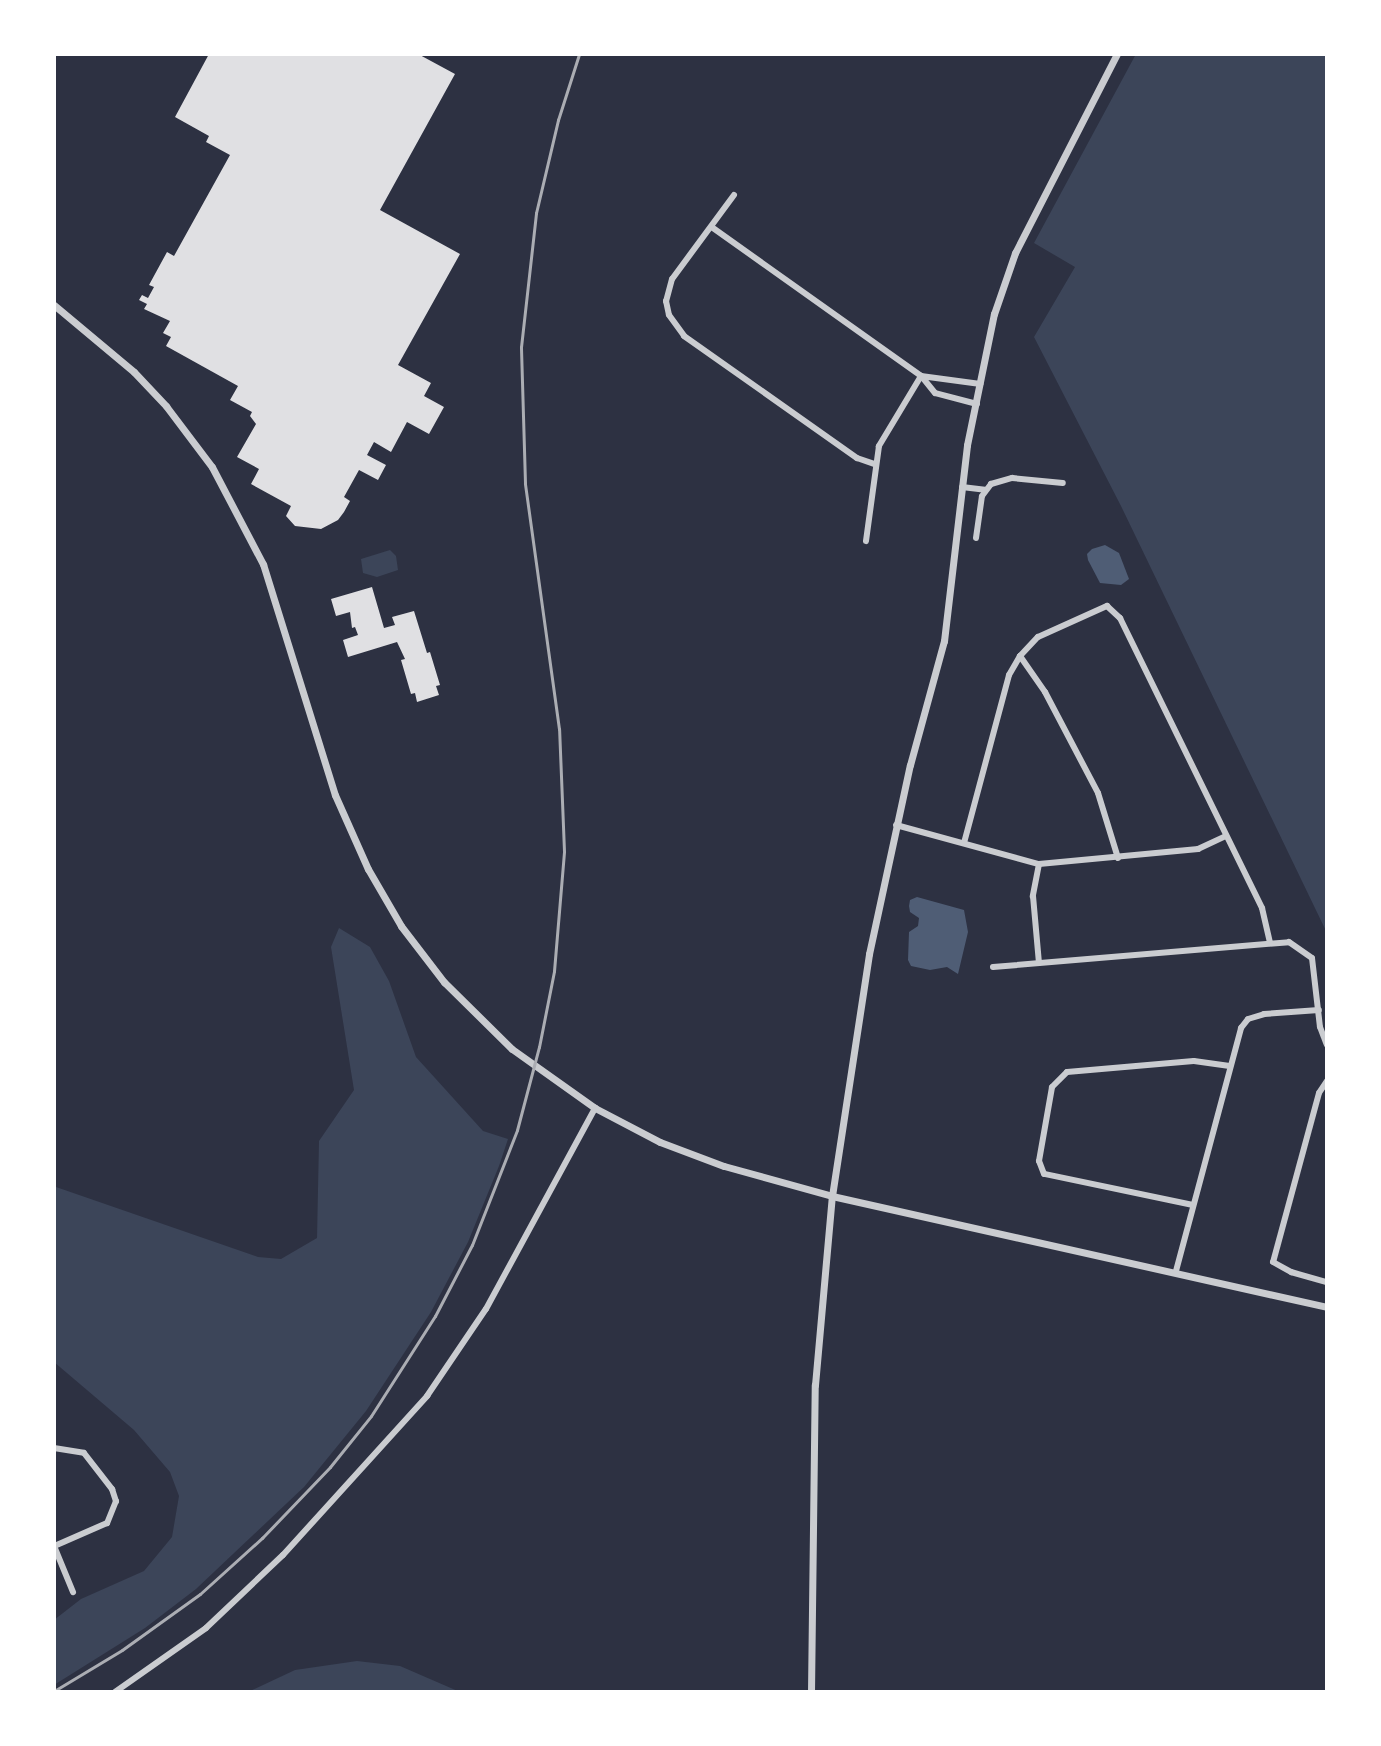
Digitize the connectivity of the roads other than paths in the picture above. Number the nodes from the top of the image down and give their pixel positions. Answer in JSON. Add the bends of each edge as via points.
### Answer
{"nodes":[{"id":1,"x":1117,"y":54,"type":"edge"},
{"id":2,"x":734,"y":195,"type":"dead end"},
{"id":3,"x":713,"y":228,"type":"junction"},
{"id":4,"x":54,"y":305,"type":"edge"},
{"id":5,"x":921,"y":376,"type":"junction"},
{"id":6,"x":980,"y":384,"type":"junction"},
{"id":7,"x":977,"y":404,"type":"junction"},
{"id":8,"x":874,"y":464,"type":"junction"},
{"id":9,"x":1063,"y":483,"type":"dead end"},
{"id":10,"x":962,"y":487,"type":"junction"},
{"id":11,"x":985,"y":490,"type":"junction"},
{"id":12,"x":976,"y":538,"type":"dead end"},
{"id":13,"x":866,"y":541,"type":"dead end"},
{"id":14,"x":1020,"y":656,"type":"junction"},
{"id":15,"x":896,"y":825,"type":"junction"},
{"id":16,"x":1226,"y":836,"type":"junction"},
{"id":17,"x":964,"y":843,"type":"junction"},
{"id":18,"x":1118,"y":858,"type":"junction"},
{"id":19,"x":1039,"y":864,"type":"junction"},
{"id":20,"x":1270,"y":943,"type":"junction"},
{"id":21,"x":1039,"y":963,"type":"junction"},
{"id":22,"x":993,"y":967,"type":"dead end"},
{"id":23,"x":1319,"y":1010,"type":"junction"},
{"id":24,"x":1327,"y":1045,"type":"edge"},
{"id":25,"x":1230,"y":1066,"type":"junction"},
{"id":26,"x":1327,"y":1081,"type":"edge"},
{"id":27,"x":595,"y":1108,"type":"junction"},
{"id":28,"x":832,"y":1196,"type":"junction"},
{"id":29,"x":1193,"y":1205,"type":"junction"},
{"id":30,"x":1176,"y":1271,"type":"junction"},
{"id":31,"x":1327,"y":1282,"type":"edge"},
{"id":32,"x":1327,"y":1307,"type":"edge"},
{"id":33,"x":54,"y":1448,"type":"edge"},
{"id":34,"x":54,"y":1546,"type":"edge"},
{"id":35,"x":73,"y":1592,"type":"dead end"},
{"id":36,"x":115,"y":1692,"type":"edge"},
{"id":37,"x":811,"y":1692,"type":"edge"}],
"edges":[{"from":1,"to":6,"type":"street","via":[[1015,253],[994,314]]},
{"from":2,"to":3,"type":"street"},
{"from":3,"to":5,"type":"street"},
{"from":3,"to":8,"type":"street","via":[[667,289],[676,327],[857,458]]},
{"from":4,"to":27,"type":"street","via":[[134,372],[212,467],[263,564],[335,795],[401,926],[444,982],[512,1049]]},
{"from":5,"to":6,"type":"street"},
{"from":5,"to":7,"type":"street","via":[[935,393]]},
{"from":5,"to":8,"type":"street","via":[[890,424]]},
{"from":6,"to":7,"type":"street"},
{"from":7,"to":10,"type":"street"},
{"from":8,"to":13,"type":"street"},
{"from":9,"to":11,"type":"street","via":[[1012,478]]},
{"from":10,"to":11,"type":"street"},
{"from":10,"to":15,"type":"street","via":[[944,641]]},
{"from":11,"to":12,"type":"street"},
{"from":14,"to":16,"type":"street","via":[[1038,637],[1098,608],[1115,610]]},
{"from":14,"to":17,"type":"street","via":[[1009,675]]},
{"from":14,"to":18,"type":"street","via":[[1098,793]]},
{"from":15,"to":17,"type":"street"},
{"from":15,"to":28,"type":"street","via":[[860,1000]]},
{"from":16,"to":18,"type":"street","via":[[1198,849]]},
{"from":16,"to":20,"type":"street","via":[[1262,908]]},
{"from":17,"to":19,"type":"street"},
{"from":18,"to":19,"type":"street"},
{"from":19,"to":21,"type":"street","via":[[1033,896]]},
{"from":20,"to":21,"type":"street"},
{"from":20,"to":23,"type":"street","via":[[1289,942],[1312,958]]},
{"from":21,"to":22,"type":"street"},
{"from":23,"to":24,"type":"street"},
{"from":23,"to":25,"type":"street","via":[[1248,1019]]},
{"from":25,"to":29,"type":"street"},
{"from":25,"to":29,"type":"street","via":[[1194,1061],[1067,1072],[1052,1087],[1039,1161],[1044,1174]]},
{"from":26,"to":31,"type":"street","via":[[1319,1093],[1273,1262]]},
{"from":27,"to":28,"type":"street","via":[[689,1154]]},
{"from":27,"to":36,"type":"street","via":[[486,1309],[427,1396],[283,1555],[206,1628]]},
{"from":28,"to":30,"type":"street"},
{"from":28,"to":37,"type":"street","via":[[815,1385]]},
{"from":29,"to":30,"type":"street"},
{"from":30,"to":32,"type":"street"},
{"from":33,"to":34,"type":"street","via":[[84,1453],[116,1501],[107,1523]]},
{"from":34,"to":35,"type":"street"}]}
